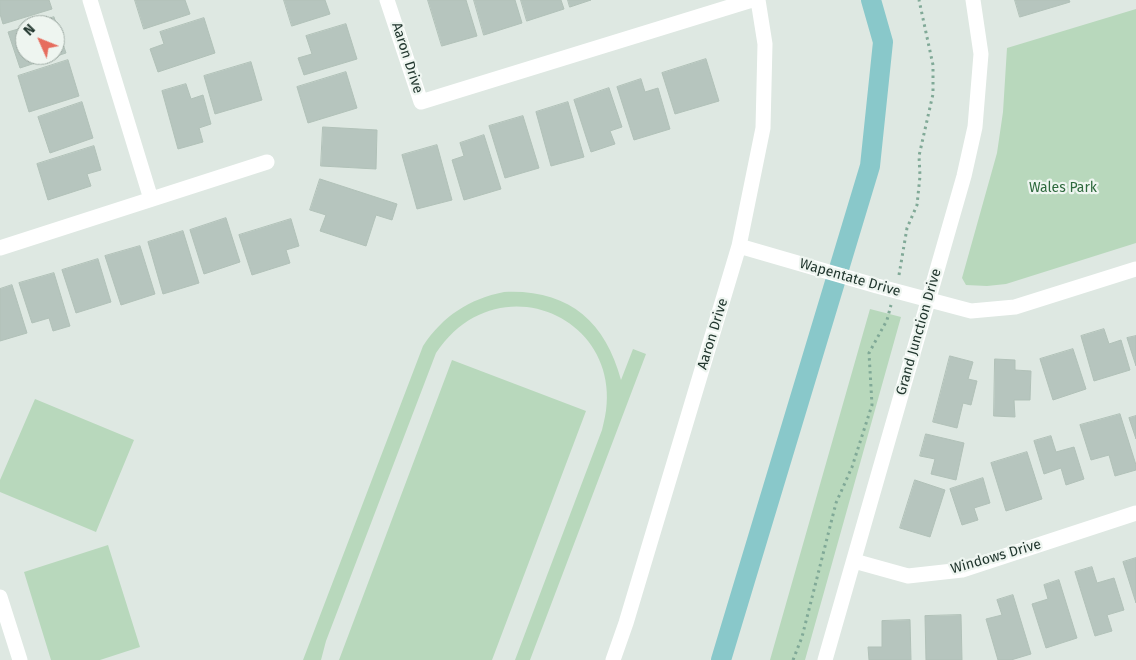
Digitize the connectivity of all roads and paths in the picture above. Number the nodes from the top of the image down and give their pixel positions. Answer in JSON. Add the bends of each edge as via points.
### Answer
{"nodes":[{"id":1,"x":90,"y":0,"type":"edge"},
{"id":2,"x":387,"y":0,"type":"edge"},
{"id":3,"x":752,"y":0,"type":"edge"},
{"id":4,"x":758,"y":0,"type":"edge"},
{"id":5,"x":919,"y":0,"type":"edge"},
{"id":6,"x":973,"y":0,"type":"edge"},
{"id":7,"x":267,"y":162,"type":"dead end"},
{"id":8,"x":151,"y":199,"type":"junction"},
{"id":9,"x":739,"y":246,"type":"junction"},
{"id":10,"x":0,"y":248,"type":"edge"},
{"id":11,"x":1136,"y":269,"type":"edge"},
{"id":12,"x":895,"y":291,"type":"junction"},
{"id":13,"x":928,"y":300,"type":"junction"},
{"id":14,"x":1136,"y":513,"type":"edge"},
{"id":15,"x":854,"y":561,"type":"junction"},
{"id":16,"x":0,"y":597,"type":"edge"},
{"id":17,"x":20,"y":660,"type":"edge"},
{"id":18,"x":613,"y":660,"type":"edge"},
{"id":19,"x":793,"y":660,"type":"edge"},
{"id":20,"x":825,"y":660,"type":"edge"}],
"edges":[{"from":1,"to":8,"type":"street"},
{"from":2,"to":3,"type":"street","name":"Aaron Drive","via":[[421,102]]},
{"from":4,"to":9,"type":"street","name":"Aaron Drive","via":[[765,44],[763,128]]},
{"from":5,"to":12,"type":"path","via":[[933,65],[933,94],[919,156],[917,205],[906,228]]},
{"from":6,"to":13,"type":"street","name":"Grand Junction Drive","via":[[981,54],[975,127]]},
{"from":7,"to":8,"type":"street"},
{"from":8,"to":10,"type":"street"},
{"from":9,"to":12,"type":"street","name":"Wapentate Drive"},
{"from":9,"to":18,"type":"street","name":"Aaron Drive"},
{"from":11,"to":13,"type":"street","name":"Wapentate Drive","via":[[1015,307],[972,310]]},
{"from":12,"to":13,"type":"street","name":"Wapentate Drive"},
{"from":12,"to":19,"type":"path","via":[[887,320],[869,353],[872,405],[852,467],[836,503],[802,637]]},
{"from":13,"to":15,"type":"street","name":"Grand Junction Drive"},
{"from":14,"to":15,"type":"street","name":"Windows Drive","via":[[962,570],[908,576]]},
{"from":15,"to":20,"type":"street","name":"Grand Junction Drive"},
{"from":16,"to":17,"type":"street"}]}
